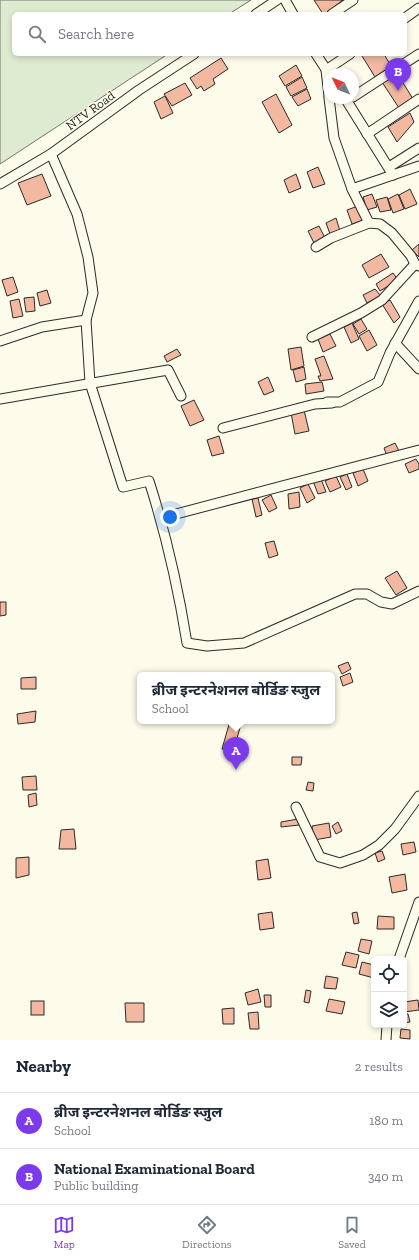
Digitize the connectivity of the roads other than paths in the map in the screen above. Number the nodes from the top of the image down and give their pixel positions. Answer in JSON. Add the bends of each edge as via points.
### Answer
{"nodes":[{"id":1,"x":277,"y":0,"type":"edge"},
{"id":2,"x":285,"y":0,"type":"edge"},
{"id":3,"x":353,"y":0,"type":"edge"},
{"id":4,"x":419,"y":8,"type":"edge"},
{"id":5,"x":259,"y":12,"type":"edge"},
{"id":6,"x":292,"y":12,"type":"edge"},
{"id":7,"x":335,"y":12,"type":"edge"},
{"id":8,"x":407,"y":17,"type":"edge"},
{"id":9,"x":419,"y":54,"type":"edge"},
{"id":10,"x":191,"y":56,"type":"edge"},
{"id":11,"x":317,"y":56,"type":"edge"},
{"id":12,"x":348,"y":56,"type":"edge"},
{"id":13,"x":325,"y":68,"type":"edge"},
{"id":14,"x":333,"y":68,"type":"edge"},
{"id":15,"x":359,"y":92,"type":"edge"},
{"id":16,"x":419,"y":100,"type":"edge"},
{"id":17,"x":330,"y":104,"type":"edge"},
{"id":18,"x":352,"y":104,"type":"edge"},
{"id":19,"x":368,"y":134,"type":"junction"},
{"id":20,"x":419,"y":148,"type":"edge"},
{"id":21,"x":51,"y":154,"type":"junction"},
{"id":22,"x":419,"y":166,"type":"edge"},
{"id":23,"x":391,"y":171,"type":"junction"},
{"id":24,"x":0,"y":184,"type":"edge"},
{"id":25,"x":352,"y":189,"type":"junction"},
{"id":26,"x":369,"y":222,"type":"junction"},
{"id":27,"x":316,"y":247,"type":"dead end"},
{"id":28,"x":417,"y":265,"type":"edge"},
{"id":29,"x":419,"y":301,"type":"edge"},
{"id":30,"x":86,"y":320,"type":"junction"},
{"id":31,"x":312,"y":337,"type":"dead end"},
{"id":32,"x":0,"y":341,"type":"edge"},
{"id":33,"x":395,"y":343,"type":"junction"},
{"id":34,"x":419,"y":369,"type":"edge"},
{"id":35,"x":90,"y":384,"type":"junction"},
{"id":36,"x":181,"y":396,"type":"dead end"},
{"id":37,"x":0,"y":399,"type":"edge"},
{"id":38,"x":327,"y":402,"type":"dead end"},
{"id":39,"x":340,"y":402,"type":"junction"},
{"id":40,"x":223,"y":428,"type":"dead end"},
{"id":41,"x":419,"y":450,"type":"edge"},
{"id":42,"x":161,"y":518,"type":"junction"},
{"id":43,"x":419,"y":591,"type":"edge"},
{"id":44,"x":419,"y":796,"type":"edge"},
{"id":45,"x":296,"y":807,"type":"dead end"},
{"id":46,"x":419,"y":902,"type":"edge"},
{"id":47,"x":417,"y":911,"type":"edge"},
{"id":48,"x":400,"y":956,"type":"edge"},
{"id":49,"x":387,"y":1028,"type":"edge"},
{"id":50,"x":386,"y":1040,"type":"edge"}],
"edges":[{"from":1,"to":5,"type":"street"},
{"from":2,"to":6,"type":"street"},
{"from":3,"to":7,"type":"street"},
{"from":4,"to":8,"type":"street"},
{"from":9,"to":15,"type":"street"},
{"from":10,"to":21,"type":"street","name":"NTV Road"},
{"from":11,"to":13,"type":"street"},
{"from":12,"to":14,"type":"street"},
{"from":16,"to":19,"type":"street"},
{"from":17,"to":25,"type":"street","via":[[334,138]]},
{"from":18,"to":19,"type":"street"},
{"from":19,"to":23,"type":"street"},
{"from":20,"to":23,"type":"street"},
{"from":21,"to":24,"type":"street","name":"NTV Road"},
{"from":21,"to":30,"type":"street","via":[[77,214],[88,257],[93,293]]},
{"from":22,"to":23,"type":"street"},
{"from":23,"to":25,"type":"street"},
{"from":25,"to":26,"type":"street"},
{"from":26,"to":27,"type":"street"},
{"from":26,"to":28,"type":"street","via":[[380,224],[392,234]]},
{"from":28,"to":31,"type":"street","via":[[382,300]]},
{"from":29,"to":33,"type":"street"},
{"from":30,"to":32,"type":"street","via":[[42,327]]},
{"from":30,"to":35,"type":"street"},
{"from":33,"to":34,"type":"street"},
{"from":33,"to":39,"type":"street","via":[[378,382]]},
{"from":35,"to":36,"type":"street","via":[[168,370]]},
{"from":35,"to":37,"type":"street"},
{"from":35,"to":42,"type":"street","via":[[123,487],[149,481]]},
{"from":38,"to":39,"type":"street"},
{"from":39,"to":40,"type":"street","via":[[315,404]]},
{"from":41,"to":42,"type":"street"},
{"from":42,"to":43,"type":"street","via":[[179,594],[186,643],[207,646],[244,643],[355,594],[367,594],[381,602],[392,604]]},
{"from":44,"to":45,"type":"street","via":[[395,829],[379,845],[340,864],[320,857]]},
{"from":46,"to":47,"type":"street"},
{"from":47,"to":48,"type":"street"},
{"from":49,"to":50,"type":"street"}]}
